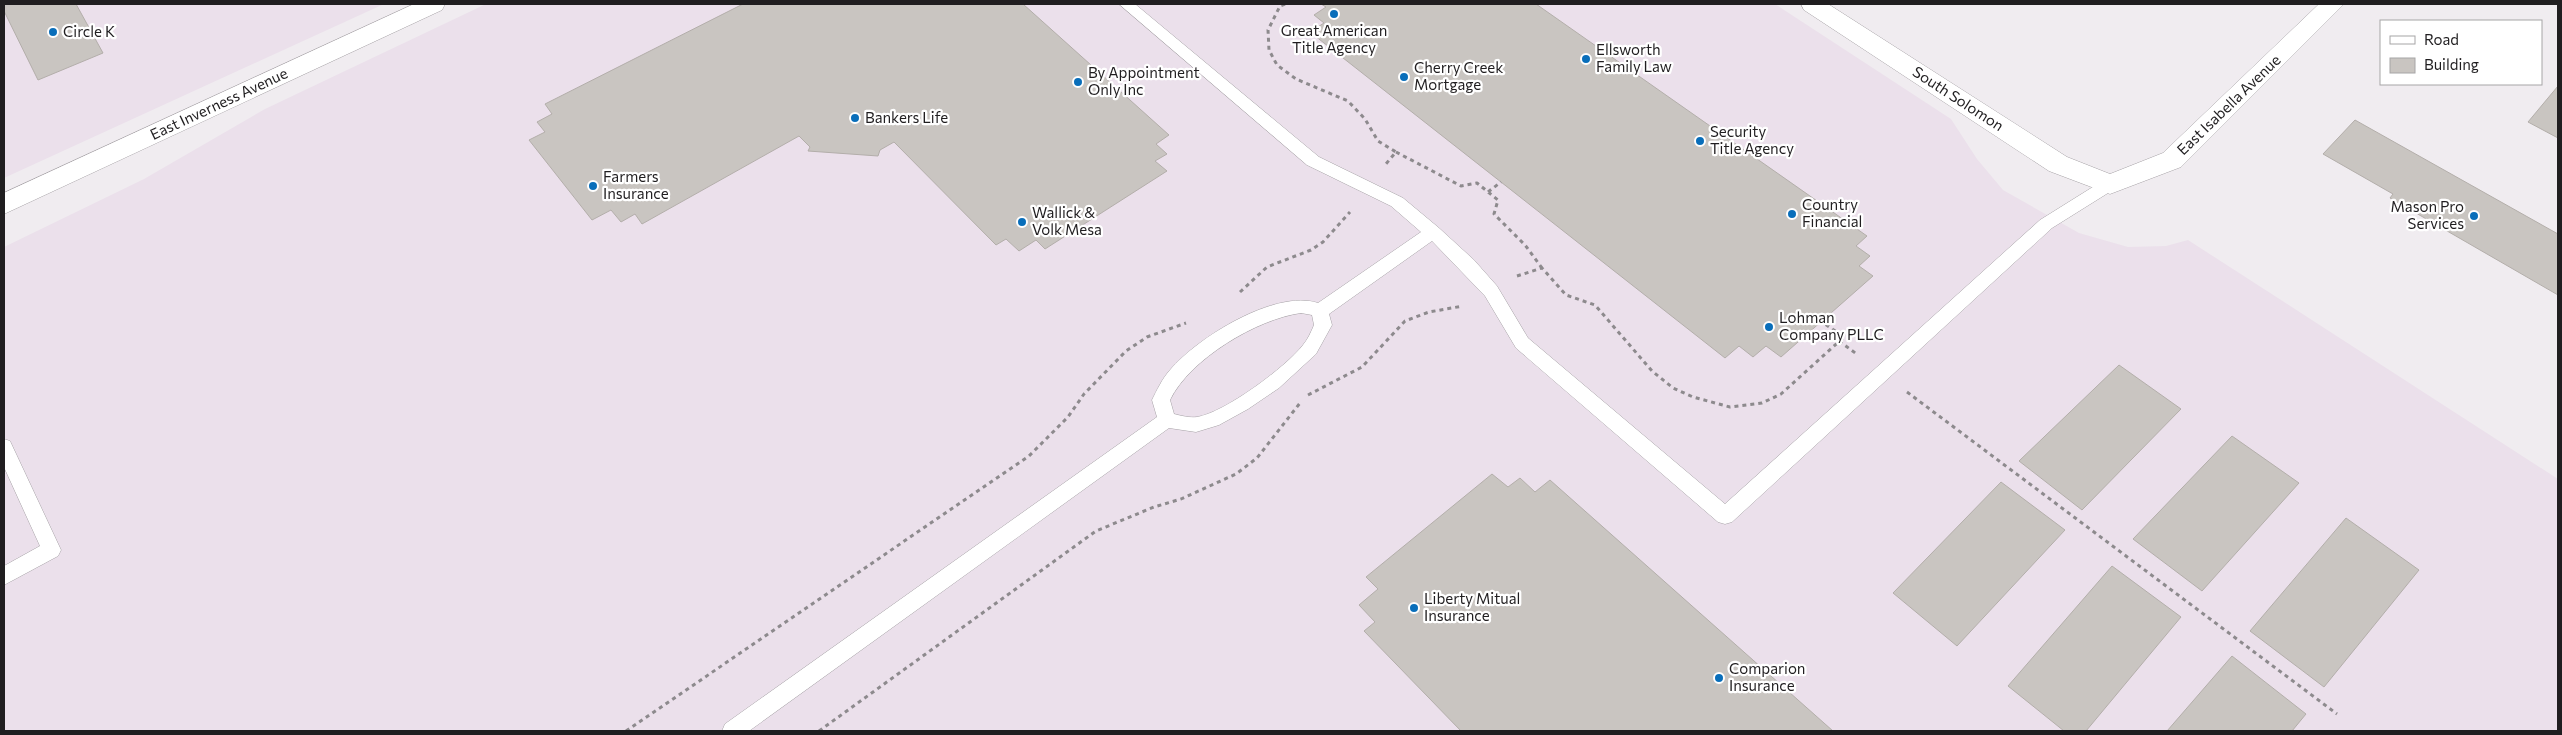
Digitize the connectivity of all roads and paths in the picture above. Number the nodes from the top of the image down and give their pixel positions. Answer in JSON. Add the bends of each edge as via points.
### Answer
{"nodes":[{"id":1,"x":434,"y":4,"type":"edge"},
{"id":2,"x":1126,"y":4,"type":"edge"},
{"id":3,"x":1285,"y":4,"type":"edge"},
{"id":4,"x":1812,"y":4,"type":"edge"},
{"id":5,"x":2334,"y":4,"type":"edge"},
{"id":6,"x":1396,"y":152,"type":"junction"},
{"id":7,"x":1501,"y":182,"type":"dead end"},
{"id":8,"x":2110,"y":184,"type":"junction"},
{"id":9,"x":1368,"y":187,"type":"junction"},
{"id":10,"x":1488,"y":192,"type":"junction"},
{"id":11,"x":4,"y":204,"type":"edge"},
{"id":12,"x":1433,"y":232,"type":"junction"},
{"id":13,"x":1542,"y":268,"type":"junction"},
{"id":14,"x":1491,"y":291,"type":"junction"},
{"id":15,"x":1238,"y":294,"type":"dead end"},
{"id":16,"x":1320,"y":311,"type":"junction"},
{"id":17,"x":1190,"y":322,"type":"dead end"},
{"id":18,"x":1822,"y":322,"type":"dead end"},
{"id":19,"x":1839,"y":341,"type":"junction"},
{"id":20,"x":1882,"y":374,"type":"junction"},
{"id":21,"x":1167,"y":420,"type":"junction"},
{"id":22,"x":4,"y":446,"type":"edge"},
{"id":23,"x":4,"y":576,"type":"edge"},
{"id":24,"x":2337,"y":714,"type":"dead end"},
{"id":25,"x":626,"y":731,"type":"edge"},
{"id":26,"x":732,"y":731,"type":"edge"},
{"id":27,"x":819,"y":731,"type":"edge"}],
"edges":[{"from":1,"to":11,"type":"street","name":"East Inverness Avenue"},
{"from":2,"to":9,"type":"lane","via":[[1313,161]]},
{"from":3,"to":6,"type":"path","via":[[1280,6],[1268,30],[1268,50],[1277,65],[1296,78],[1348,101],[1365,119],[1378,142]]},
{"from":4,"to":8,"type":"street","name":"South Solomon","via":[[2058,164]]},
{"from":5,"to":8,"type":"street","name":"East Isabella Avenue","via":[[2172,160]]},
{"from":6,"to":9,"type":"path"},
{"from":6,"to":10,"type":"path","via":[[1461,186],[1477,183]]},
{"from":7,"to":10,"type":"path"},
{"from":8,"to":20,"type":"lane","via":[[2046,224]]},
{"from":9,"to":12,"type":"lane","via":[[1397,202]]},
{"from":9,"to":15,"type":"path","via":[[1322,242],[1267,267]]},
{"from":10,"to":13,"type":"path","via":[[1498,200],[1494,214]]},
{"from":12,"to":14,"type":"lane"},
{"from":12,"to":16,"type":"lane"},
{"from":13,"to":14,"type":"path","via":[[1510,279]]},
{"from":13,"to":19,"type":"path","via":[[1566,295],[1595,306],[1652,372],[1673,388],[1730,407],[1762,403],[1781,394]]},
{"from":14,"to":20,"type":"lane","via":[[1522,343],[1725,516]]},
{"from":14,"to":27,"type":"path","via":[[1463,306],[1418,314],[1398,324],[1364,366],[1304,398],[1257,458],[1236,474],[1096,531]]},
{"from":16,"to":21,"type":"lane","via":[[1323,325],[1308,352],[1273,382],[1224,416],[1187,425]]},
{"from":16,"to":21,"type":"lane","via":[[1302,306],[1274,311],[1224,337],[1178,374],[1166,391],[1161,400]]},
{"from":17,"to":25,"type":"path","via":[[1148,337],[1126,351],[1084,394],[1068,418],[1029,456]]},
{"from":18,"to":19,"type":"path","via":[[1844,337]]},
{"from":19,"to":20,"type":"path"},
{"from":20,"to":24,"type":"path"},
{"from":21,"to":26,"type":"lane"},
{"from":22,"to":23,"type":"lane","via":[[51,550]]}]}
